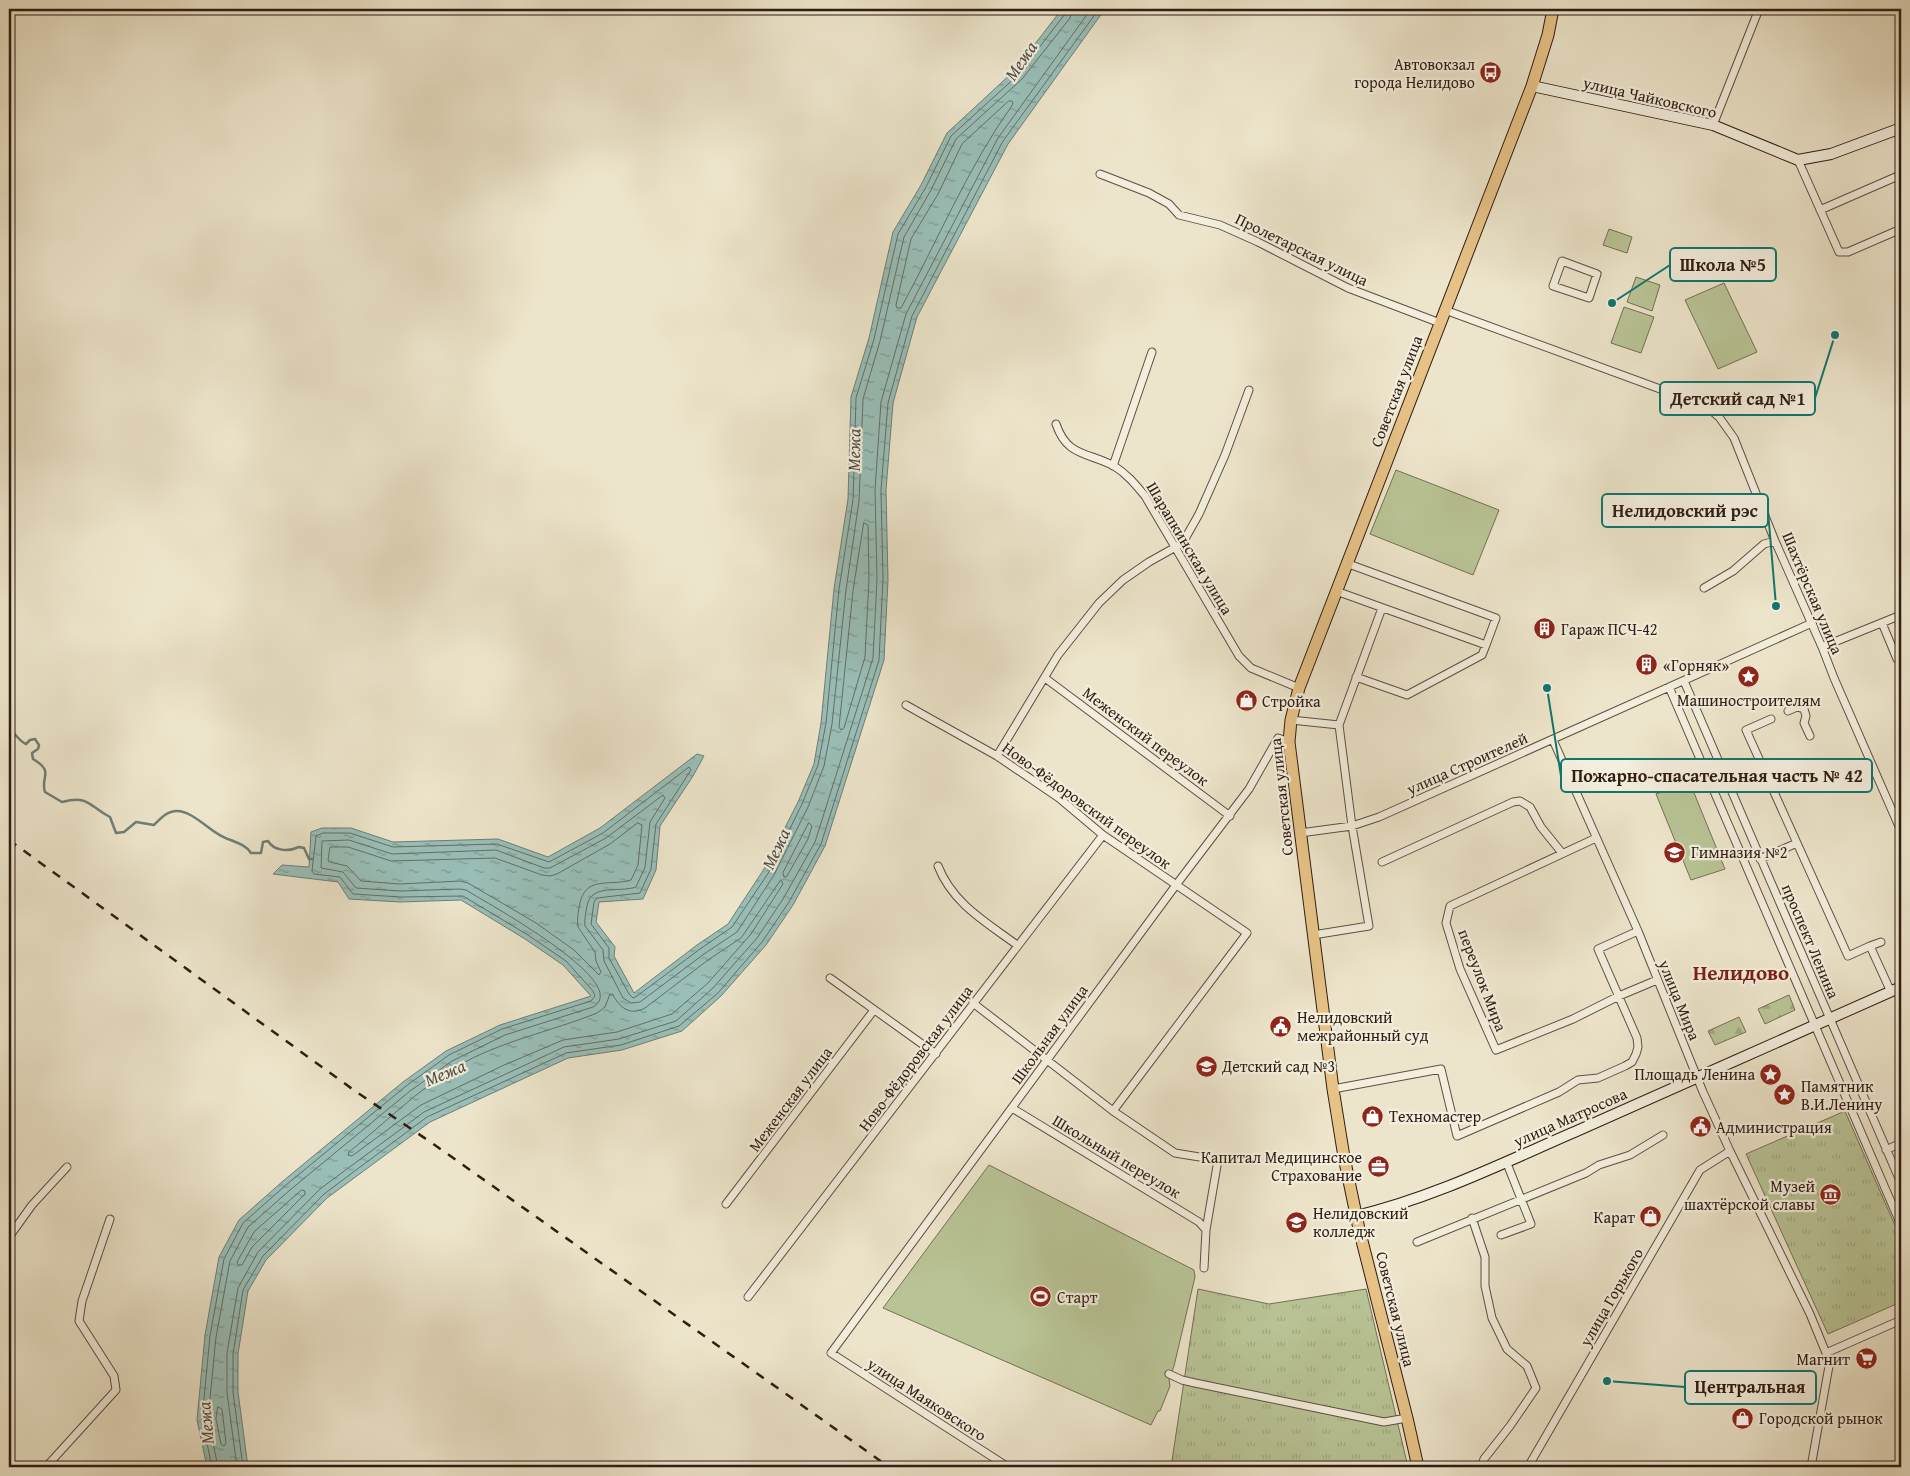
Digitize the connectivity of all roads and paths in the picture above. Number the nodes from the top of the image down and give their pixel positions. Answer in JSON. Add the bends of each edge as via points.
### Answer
{"nodes":[{"id":1,"x":1553,"y":9,"type":"edge"},
{"id":2,"x":1759,"y":9,"type":"edge"},
{"id":3,"x":1532,"y":86,"type":"junction"},
{"id":4,"x":1713,"y":125,"type":"junction"},
{"id":5,"x":1901,"y":128,"type":"edge"},
{"id":6,"x":1798,"y":160,"type":"junction"},
{"id":7,"x":1100,"y":174,"type":"dead end"},
{"id":8,"x":1901,"y":180,"type":"edge"},
{"id":9,"x":1820,"y":210,"type":"junction"},
{"id":10,"x":1901,"y":229,"type":"edge"},
{"id":11,"x":1562,"y":262,"type":"joint"},
{"id":12,"x":1445,"y":310,"type":"junction"},
{"id":13,"x":1440,"y":324,"type":"junction"},
{"id":14,"x":1152,"y":352,"type":"dead end"},
{"id":15,"x":1249,"y":390,"type":"dead end"},
{"id":16,"x":1056,"y":424,"type":"dead end"},
{"id":17,"x":1113,"y":466,"type":"junction"},
{"id":18,"x":1775,"y":541,"type":"junction"},
{"id":19,"x":1174,"y":547,"type":"junction"},
{"id":20,"x":1346,"y":563,"type":"junction"},
{"id":21,"x":1704,"y":588,"type":"dead end"},
{"id":22,"x":1336,"y":591,"type":"junction"},
{"id":23,"x":1382,"y":608,"type":"junction"},
{"id":24,"x":1901,"y":615,"type":"edge"},
{"id":25,"x":1882,"y":622,"type":"junction"},
{"id":26,"x":1812,"y":623,"type":"junction"},
{"id":27,"x":1486,"y":645,"type":"junction"},
{"id":28,"x":1822,"y":647,"type":"junction"},
{"id":29,"x":1901,"y":657,"type":"edge"},
{"id":30,"x":1356,"y":677,"type":"junction"},
{"id":31,"x":1045,"y":678,"type":"junction"},
{"id":32,"x":1684,"y":681,"type":"junction"},
{"id":33,"x":1669,"y":687,"type":"junction"},
{"id":34,"x":1299,"y":688,"type":"junction"},
{"id":35,"x":906,"y":705,"type":"dead end"},
{"id":36,"x":1788,"y":711,"type":"dead end"},
{"id":37,"x":1771,"y":719,"type":"dead end"},
{"id":38,"x":1291,"y":720,"type":"junction"},
{"id":39,"x":1339,"y":725,"type":"junction"},
{"id":40,"x":1810,"y":736,"type":"dead end"},
{"id":41,"x":1553,"y":740,"type":"junction"},
{"id":42,"x":1289,"y":742,"type":"junction"},
{"id":43,"x":997,"y":756,"type":"junction"},
{"id":44,"x":1230,"y":816,"type":"junction"},
{"id":45,"x":1352,"y":826,"type":"junction"},
{"id":46,"x":1901,"y":831,"type":"edge"},
{"id":47,"x":1300,"y":833,"type":"junction"},
{"id":48,"x":1103,"y":835,"type":"junction"},
{"id":49,"x":1596,"y":838,"type":"junction"},
{"id":50,"x":1797,"y":843,"type":"junction"},
{"id":51,"x":1562,"y":853,"type":"junction"},
{"id":52,"x":1760,"y":859,"type":"junction"},
{"id":53,"x":1382,"y":862,"type":"dead end"},
{"id":54,"x":938,"y":866,"type":"dead end"},
{"id":55,"x":1176,"y":885,"type":"junction"},
{"id":56,"x":1638,"y":931,"type":"junction"},
{"id":57,"x":1313,"y":935,"type":"junction"},
{"id":58,"x":1881,"y":942,"type":"dead end"},
{"id":59,"x":1017,"y":945,"type":"junction"},
{"id":60,"x":1870,"y":946,"type":"junction"},
{"id":61,"x":830,"y":978,"type":"dead end"},
{"id":62,"x":1657,"y":980,"type":"junction"},
{"id":63,"x":1901,"y":987,"type":"edge"},
{"id":64,"x":1890,"y":992,"type":"junction"},
{"id":65,"x":1619,"y":996,"type":"junction"},
{"id":66,"x":973,"y":1003,"type":"junction"},
{"id":67,"x":874,"y":1010,"type":"junction"},
{"id":68,"x":1829,"y":1019,"type":"junction"},
{"id":69,"x":1816,"y":1024,"type":"junction"},
{"id":70,"x":936,"y":1054,"type":"junction"},
{"id":71,"x":1047,"y":1059,"type":"junction"},
{"id":72,"x":1697,"y":1078,"type":"junction"},
{"id":73,"x":1332,"y":1088,"type":"junction"},
{"id":74,"x":1012,"y":1108,"type":"junction"},
{"id":75,"x":1113,"y":1112,"type":"junction"},
{"id":76,"x":1663,"y":1134,"type":"dead end"},
{"id":77,"x":1901,"y":1143,"type":"edge"},
{"id":78,"x":1886,"y":1150,"type":"junction"},
{"id":79,"x":1730,"y":1151,"type":"junction"},
{"id":80,"x":1506,"y":1161,"type":"junction"},
{"id":81,"x":67,"y":1166,"type":"dead end"},
{"id":82,"x":1901,"y":1183,"type":"edge"},
{"id":83,"x":1521,"y":1198,"type":"junction"},
{"id":84,"x":726,"y":1204,"type":"dead end"},
{"id":85,"x":1356,"y":1216,"type":"junction"},
{"id":86,"x":1472,"y":1218,"type":"junction"},
{"id":87,"x":110,"y":1219,"type":"dead end"},
{"id":88,"x":1901,"y":1225,"type":"edge"},
{"id":89,"x":1206,"y":1230,"type":"junction"},
{"id":90,"x":1501,"y":1235,"type":"dead end"},
{"id":91,"x":9,"y":1236,"type":"edge"},
{"id":92,"x":1417,"y":1242,"type":"dead end"},
{"id":93,"x":1204,"y":1268,"type":"dead end"},
{"id":94,"x":748,"y":1297,"type":"dead end"},
{"id":95,"x":1901,"y":1320,"type":"edge"},
{"id":96,"x":831,"y":1353,"type":"joint"},
{"id":97,"x":1826,"y":1353,"type":"junction"},
{"id":98,"x":1169,"y":1374,"type":"dead end"},
{"id":99,"x":1408,"y":1418,"type":"junction"},
{"id":100,"x":46,"y":1467,"type":"edge"},
{"id":101,"x":1008,"y":1467,"type":"edge"},
{"id":102,"x":1418,"y":1467,"type":"edge"},
{"id":103,"x":1480,"y":1467,"type":"edge"},
{"id":104,"x":1528,"y":1467,"type":"edge"},
{"id":105,"x":1811,"y":1467,"type":"edge"}],
"edges":[{"from":1,"to":3,"type":"main road","name":"Советская улица"},
{"from":2,"to":4,"type":"street"},
{"from":3,"to":4,"type":"main road","name":"улица Чайковского"},
{"from":3,"to":12,"type":"main road","name":"Советская улица"},
{"from":4,"to":6,"type":"main road","name":"улица Чайковского"},
{"from":5,"to":6,"type":"main road","via":[[1831,154]]},
{"from":6,"to":9,"type":"street"},
{"from":7,"to":13,"type":"street","name":"Пролетарская улица","via":[[1149,193],[1169,204],[1179,215],[1220,225],[1348,288]]},
{"from":8,"to":9,"type":"street","via":[[1898,176]]},
{"from":9,"to":10,"type":"street","via":[[1839,252],[1848,252]]},
{"from":11,"to":11,"type":"street","via":[[1597,274],[1589,298],[1553,286]]},
{"from":12,"to":13,"type":"main road","name":"Советская улица"},
{"from":12,"to":18,"type":"street","name":"Шахтёрская улица","via":[[1701,404],[1712,411],[1734,438]]},
{"from":13,"to":20,"type":"main road","name":"Советская улица"},
{"from":14,"to":17,"type":"street"},
{"from":15,"to":19,"type":"street","via":[[1199,514],[1181,544]]},
{"from":16,"to":17,"type":"street","name":"Шарапкинская улица","via":[[1061,438],[1075,451]]},
{"from":17,"to":19,"type":"street","name":"Шарапкинская улица","via":[[1131,478]]},
{"from":18,"to":21,"type":"street","via":[[1764,544],[1733,571]]},
{"from":18,"to":26,"type":"street","name":"Шахтёрская улица"},
{"from":19,"to":31,"type":"street","via":[[1123,580],[1099,603]]},
{"from":19,"to":34,"type":"street","name":"Шарапкинская улица","via":[[1239,656],[1251,668]]},
{"from":20,"to":22,"type":"main road","name":"Советская улица"},
{"from":20,"to":27,"type":"street","via":[[1496,618]]},
{"from":22,"to":23,"type":"street"},
{"from":22,"to":34,"type":"main road","name":"Советская улица"},
{"from":23,"to":27,"type":"street"},
{"from":23,"to":30,"type":"street"},
{"from":24,"to":25,"type":"street"},
{"from":25,"to":28,"type":"street"},
{"from":25,"to":29,"type":"street","via":[[1897,659]]},
{"from":26,"to":28,"type":"street"},
{"from":26,"to":32,"type":"street","name":"улица Строителей"},
{"from":27,"to":30,"type":"street","via":[[1482,656],[1407,695]]},
{"from":28,"to":46,"type":"street","name":"Шахтёрская улица"},
{"from":30,"to":39,"type":"street"},
{"from":31,"to":43,"type":"street"},
{"from":31,"to":44,"type":"street","name":"Меженский переулок"},
{"from":32,"to":33,"type":"street","name":"улица Строителей"},
{"from":32,"to":52,"type":"street","name":"проспект Ленина"},
{"from":33,"to":41,"type":"street","name":"улица Строителей"},
{"from":33,"to":69,"type":"street","name":"проспект Ленина"},
{"from":34,"to":38,"type":"main road","name":"Советская улица"},
{"from":35,"to":43,"type":"street","name":"Ново-Фёдоровский переулок"},
{"from":36,"to":40,"type":"street","via":[[1797,707],[1804,709],[1804,723]]},
{"from":37,"to":50,"type":"street","via":[[1746,730]]},
{"from":38,"to":39,"type":"street"},
{"from":38,"to":42,"type":"main road","name":"Советская улица"},
{"from":39,"to":45,"type":"street"},
{"from":41,"to":45,"type":"street","name":"улица Строителей"},
{"from":41,"to":49,"type":"street","name":"улица Мира"},
{"from":42,"to":44,"type":"street","name":"Школьная улица","via":[[1278,738]]},
{"from":42,"to":47,"type":"main road","name":"Советская улица"},
{"from":43,"to":48,"type":"street","name":"Ново-Фёдоровский переулок","via":[[1059,798]]},
{"from":44,"to":55,"type":"street","name":"Школьная улица"},
{"from":45,"to":47,"type":"street","name":"улица Строителей"},
{"from":45,"to":57,"type":"street","via":[[1369,926]]},
{"from":47,"to":57,"type":"main road","name":"Советская улица"},
{"from":48,"to":55,"type":"street","name":"Ново-Фёдоровский переулок"},
{"from":48,"to":59,"type":"street","name":"Ново-Фёдоровская улица"},
{"from":49,"to":51,"type":"street","name":"переулок Мира"},
{"from":49,"to":56,"type":"street","name":"улица Мира"},
{"from":50,"to":52,"type":"street"},
{"from":50,"to":60,"type":"street","via":[[1848,956]]},
{"from":51,"to":53,"type":"street","via":[[1530,807],[1520,801]]},
{"from":51,"to":65,"type":"street","name":"переулок Мира","via":[[1450,906],[1446,923],[1460,969],[1496,1050]]},
{"from":52,"to":68,"type":"street","name":"проспект Ленина"},
{"from":54,"to":59,"type":"street","via":[[943,880],[961,904]]},
{"from":55,"to":71,"type":"street","name":"Школьная улица"},
{"from":55,"to":75,"type":"street","name":"Ново-Фёдоровский переулок","via":[[1247,933]]},
{"from":56,"to":62,"type":"street","name":"улица Мира"},
{"from":56,"to":65,"type":"street","via":[[1598,949]]},
{"from":57,"to":73,"type":"main road","name":"Советская улица"},
{"from":58,"to":60,"type":"street"},
{"from":59,"to":66,"type":"street","name":"Ново-Фёдоровская улица"},
{"from":60,"to":64,"type":"street"},
{"from":61,"to":67,"type":"street"},
{"from":62,"to":65,"type":"street","name":"переулок Мира"},
{"from":62,"to":72,"type":"street","name":"улица Мира"},
{"from":63,"to":64,"type":"main road","name":"улица Матросова"},
{"from":64,"to":68,"type":"main road","name":"улица Матросова"},
{"from":65,"to":73,"type":"street","via":[[1637,1038],[1638,1047],[1632,1062],[1598,1078],[1578,1080],[1560,1092],[1457,1136],[1442,1069]]},
{"from":66,"to":70,"type":"street","name":"Ново-Фёдоровская улица"},
{"from":66,"to":71,"type":"street","name":"Школьный переулок"},
{"from":67,"to":70,"type":"street"},
{"from":67,"to":84,"type":"street","name":"Меженская улица"},
{"from":68,"to":69,"type":"main road","name":"улица Матросова"},
{"from":68,"to":78,"type":"street","name":"проспект Ленина"},
{"from":69,"to":72,"type":"main road","name":"улица Матросова"},
{"from":69,"to":88,"type":"street","name":"проспект Ленина"},
{"from":70,"to":94,"type":"street","name":"Ново-Фёдоровская улица"},
{"from":71,"to":74,"type":"street","name":"Школьная улица"},
{"from":71,"to":75,"type":"street","name":"Школьный переулок"},
{"from":72,"to":79,"type":"street","name":"улица Мира"},
{"from":72,"to":80,"type":"main road","name":"улица Матросова"},
{"from":73,"to":85,"type":"main road","name":"Советская улица"},
{"from":74,"to":89,"type":"street","name":"Школьный переулок","via":[[1199,1222]]},
{"from":74,"to":96,"type":"street","name":"Школьная улица"},
{"from":75,"to":89,"type":"street","name":"Школьный переулок","via":[[1175,1152],[1218,1160]]},
{"from":76,"to":83,"type":"street","via":[[1630,1155]]},
{"from":77,"to":78,"type":"street"},
{"from":78,"to":82,"type":"street","name":"проспект Ленина"},
{"from":79,"to":97,"type":"street","name":"улица Мира","via":[[1806,1305]]},
{"from":79,"to":104,"type":"street","name":"улица Горького","via":[[1700,1170]]},
{"from":80,"to":83,"type":"street"},
{"from":80,"to":85,"type":"main road","name":"улица Матросова","via":[[1432,1192]]},
{"from":81,"to":91,"type":"street"},
{"from":83,"to":86,"type":"street"},
{"from":83,"to":90,"type":"street","via":[[1531,1224]]},
{"from":85,"to":99,"type":"main road","name":"Советская улица"},
{"from":86,"to":92,"type":"street"},
{"from":86,"to":103,"type":"street","via":[[1485,1257],[1485,1286],[1492,1318],[1507,1349],[1527,1366],[1536,1388]]},
{"from":87,"to":100,"type":"street","via":[[82,1301],[79,1321],[114,1376],[116,1390]]},
{"from":89,"to":93,"type":"street"},
{"from":95,"to":97,"type":"street"},
{"from":96,"to":101,"type":"street","name":"улица Маяковского"},
{"from":97,"to":105,"type":"street","name":"улица Мира","via":[[1829,1366]]},
{"from":98,"to":99,"type":"street","via":[[1188,1381],[1384,1422]]},
{"from":99,"to":102,"type":"main road","name":"Советская улица"}]}
